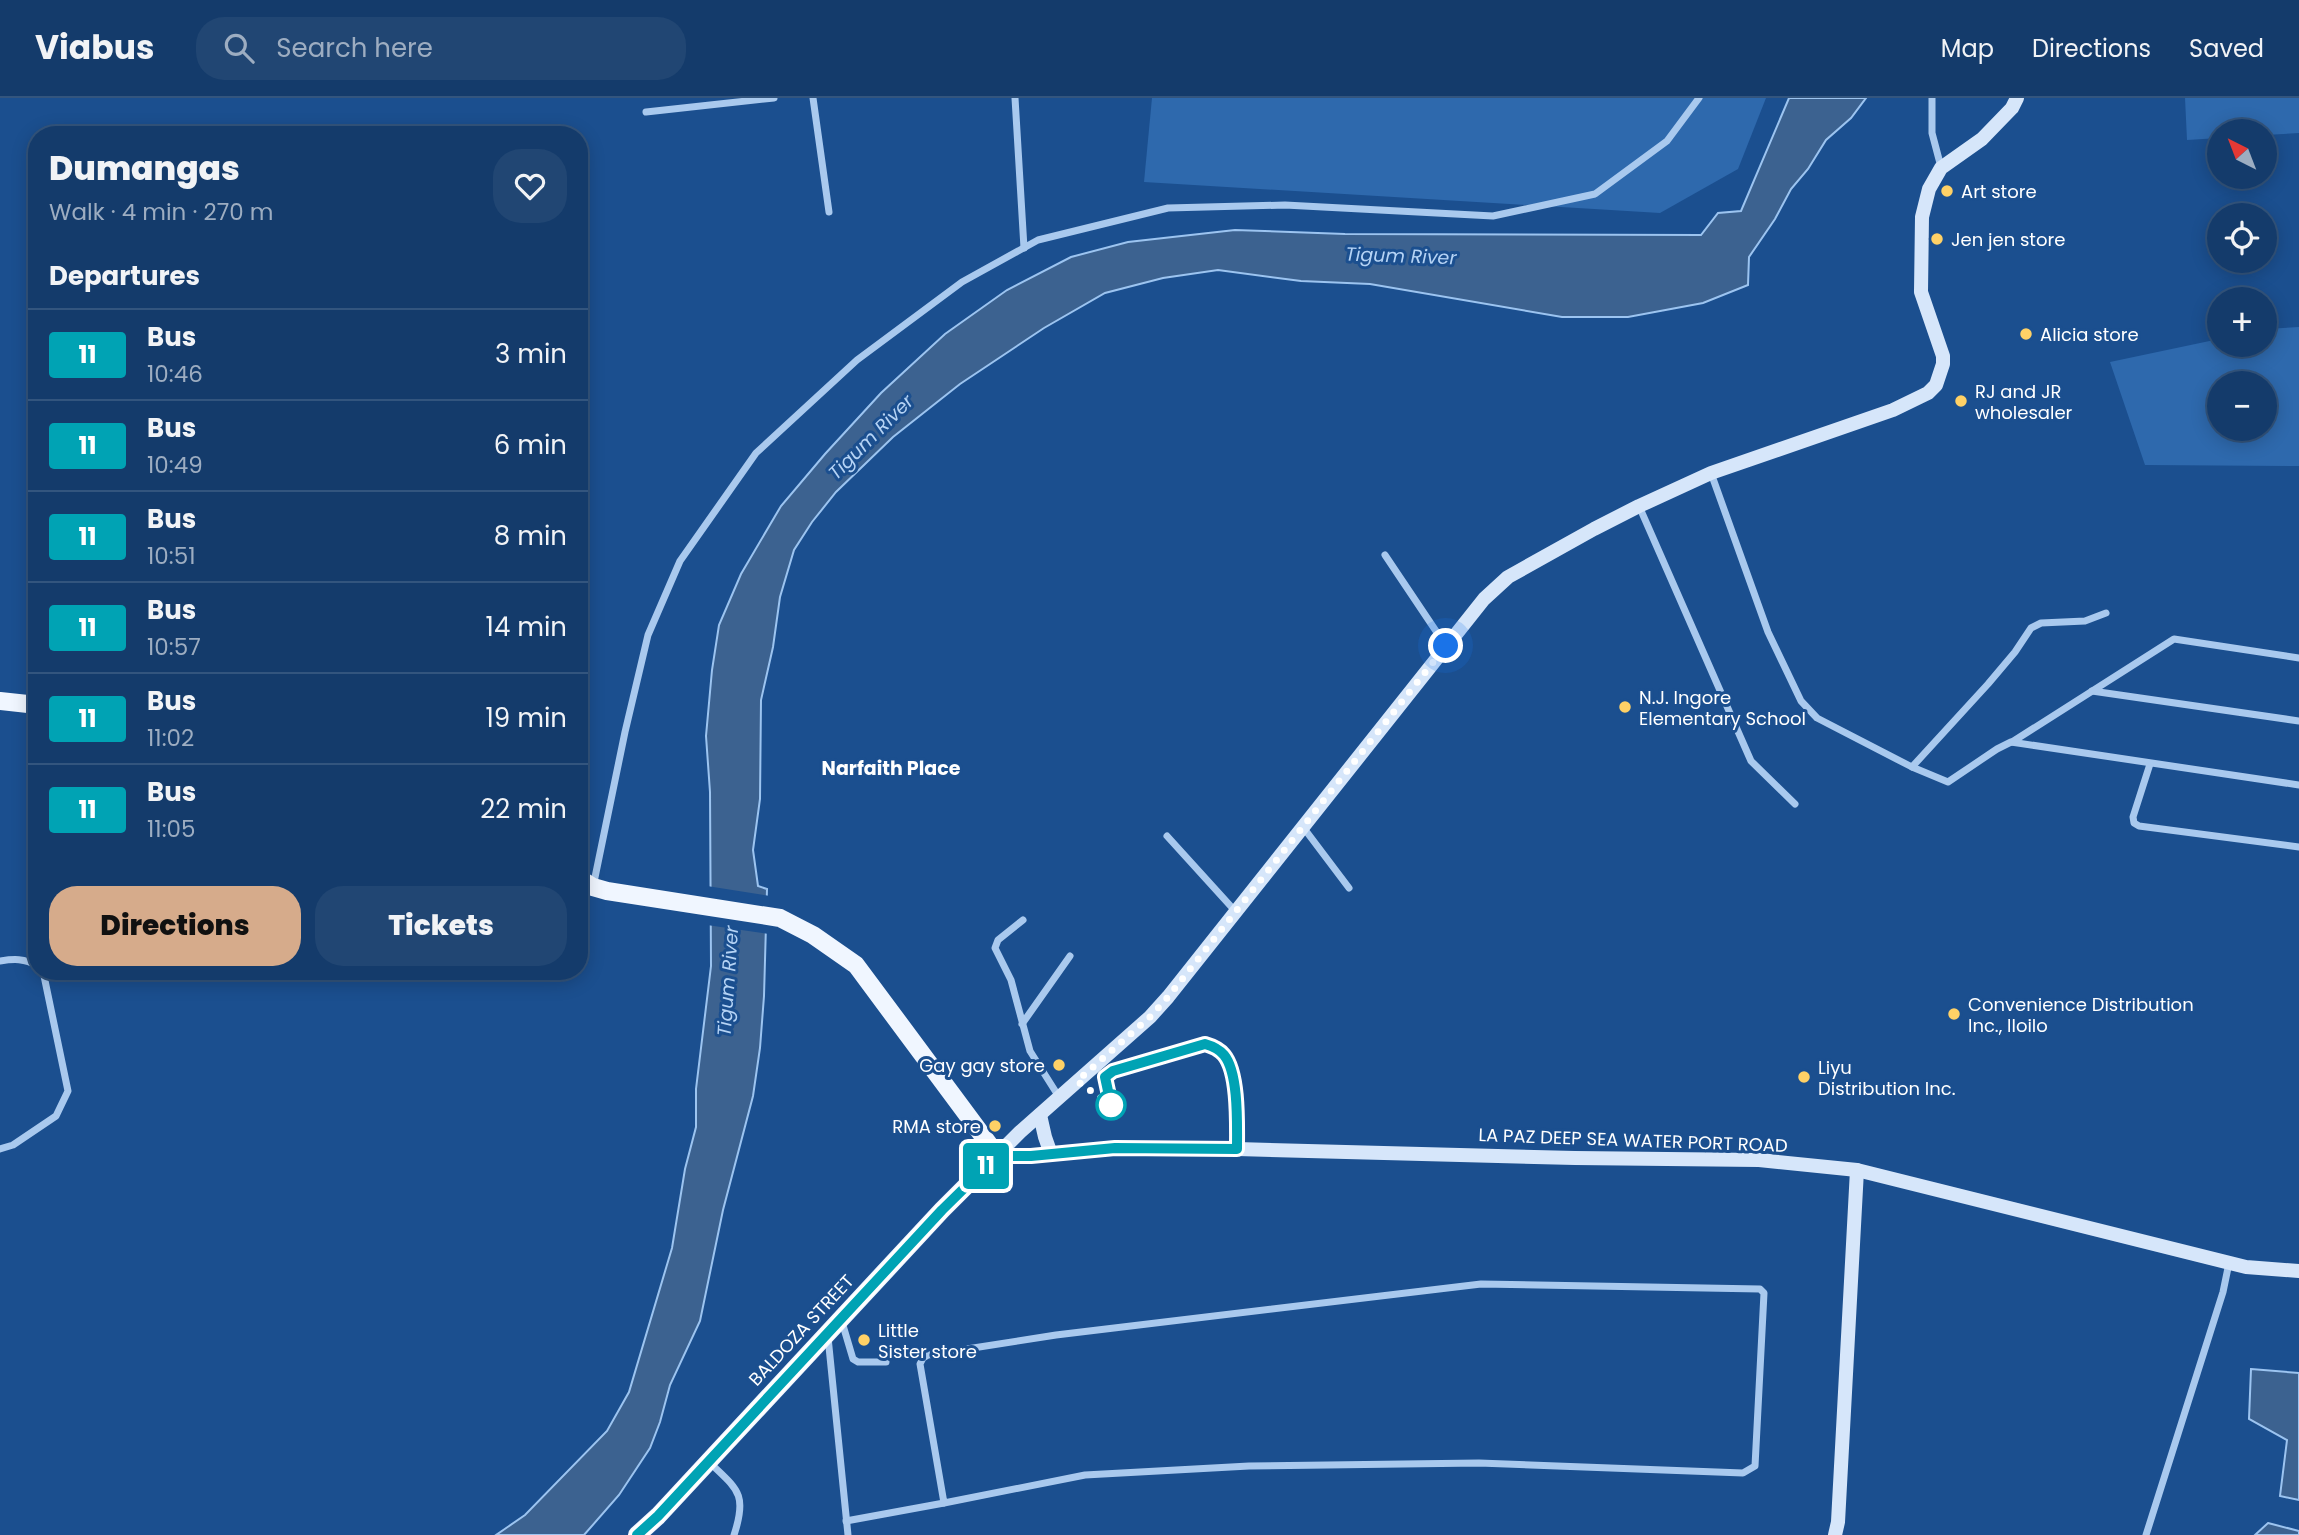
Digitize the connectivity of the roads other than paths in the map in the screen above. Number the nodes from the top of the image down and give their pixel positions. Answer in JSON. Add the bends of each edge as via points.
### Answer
{"nodes":[{"id":1,"x":774,"y":98,"type":"edge"},
{"id":2,"x":813,"y":98,"type":"edge"},
{"id":3,"x":1015,"y":98,"type":"edge"},
{"id":4,"x":1699,"y":98,"type":"edge"},
{"id":5,"x":1932,"y":98,"type":"edge"},
{"id":6,"x":2017,"y":98,"type":"edge"},
{"id":7,"x":646,"y":112,"type":"dead end"},
{"id":8,"x":1941,"y":168,"type":"junction"},
{"id":9,"x":829,"y":212,"type":"dead end"},
{"id":10,"x":1024,"y":248,"type":"junction"},
{"id":11,"x":1711,"y":473,"type":"junction"},
{"id":12,"x":1639,"y":506,"type":"junction"},
{"id":13,"x":1385,"y":555,"type":"dead end"},
{"id":14,"x":2106,"y":613,"type":"dead end"},
{"id":15,"x":1446,"y":646,"type":"junction"},
{"id":16,"x":2299,"y":658,"type":"edge"},
{"id":17,"x":2092,"y":691,"type":"junction"},
{"id":18,"x":0,"y":701,"type":"edge"},
{"id":19,"x":28,"y":704,"type":"edge"},
{"id":20,"x":2299,"y":721,"type":"edge"},
{"id":21,"x":2011,"y":742,"type":"junction"},
{"id":22,"x":2150,"y":764,"type":"junction"},
{"id":23,"x":1912,"y":767,"type":"junction"},
{"id":24,"x":2299,"y":785,"type":"edge"},
{"id":25,"x":1795,"y":804,"type":"dead end"},
{"id":26,"x":1303,"y":827,"type":"junction"},
{"id":27,"x":1167,"y":836,"type":"dead end"},
{"id":28,"x":2299,"y":847,"type":"edge"},
{"id":29,"x":593,"y":885,"type":"edge"},
{"id":30,"x":1349,"y":888,"type":"dead end"},
{"id":31,"x":1236,"y":912,"type":"junction"},
{"id":32,"x":1023,"y":920,"type":"dead end"},
{"id":33,"x":1070,"y":956,"type":"dead end"},
{"id":34,"x":0,"y":961,"type":"edge"},
{"id":35,"x":28,"y":961,"type":"edge"},
{"id":36,"x":45,"y":980,"type":"edge"},
{"id":37,"x":1022,"y":1024,"type":"junction"},
{"id":38,"x":1059,"y":1097,"type":"junction"},
{"id":39,"x":1040,"y":1115,"type":"junction"},
{"id":40,"x":0,"y":1149,"type":"edge"},
{"id":41,"x":1051,"y":1154,"type":"junction"},
{"id":42,"x":997,"y":1156,"type":"junction"},
{"id":43,"x":1857,"y":1170,"type":"junction"},
{"id":44,"x":2229,"y":1263,"type":"junction"},
{"id":45,"x":2299,"y":1271,"type":"edge"},
{"id":46,"x":841,"y":1318,"type":"junction"},
{"id":47,"x":828,"y":1332,"type":"junction"},
{"id":48,"x":886,"y":1362,"type":"dead end"},
{"id":49,"x":708,"y":1460,"type":"junction"},
{"id":50,"x":944,"y":1503,"type":"junction"},
{"id":51,"x":846,"y":1521,"type":"junction"},
{"id":52,"x":637,"y":1535,"type":"edge"},
{"id":53,"x":734,"y":1535,"type":"edge"},
{"id":54,"x":848,"y":1535,"type":"edge"},
{"id":55,"x":1835,"y":1535,"type":"edge"},
{"id":56,"x":2146,"y":1535,"type":"edge"}],
"edges":[{"from":1,"to":7,"type":"street"},
{"from":2,"to":9,"type":"street"},
{"from":3,"to":10,"type":"street"},
{"from":4,"to":10,"type":"street","via":[[1667,141],[1595,194],[1493,216],[1284,205],[1168,208],[1038,240]]},
{"from":5,"to":8,"type":"street","via":[[1932,133]]},
{"from":6,"to":8,"type":"street","via":[[1982,139]]},
{"from":8,"to":11,"type":"street","via":[[1922,216],[1921,292],[1943,356],[1936,385],[1892,410]]},
{"from":10,"to":29,"type":"street","via":[[962,282],[858,360],[756,453],[680,561],[648,635]]},
{"from":11,"to":12,"type":"street"},
{"from":11,"to":23,"type":"street","via":[[1768,632],[1801,701],[1817,718]]},
{"from":12,"to":15,"type":"street","via":[[1508,577],[1484,598]]},
{"from":12,"to":25,"type":"street","via":[[1752,761]]},
{"from":13,"to":15,"type":"street"},
{"from":14,"to":23,"type":"street","via":[[2085,621],[2041,623],[2031,628],[1988,684]]},
{"from":15,"to":26,"type":"street"},
{"from":16,"to":17,"type":"street","via":[[2174,639]]},
{"from":17,"to":20,"type":"street"},
{"from":17,"to":21,"type":"street"},
{"from":18,"to":19,"type":"main road"},
{"from":21,"to":22,"type":"street"},
{"from":21,"to":23,"type":"street","via":[[1948,782]]},
{"from":22,"to":24,"type":"street"},
{"from":22,"to":28,"type":"street","via":[[2133,817],[2139,826]]},
{"from":26,"to":30,"type":"street"},
{"from":26,"to":31,"type":"street"},
{"from":27,"to":31,"type":"street"},
{"from":29,"to":42,"type":"main road","via":[[780,918],[813,935],[856,965]]},
{"from":31,"to":38,"type":"street","via":[[1150,1017]]},
{"from":32,"to":37,"type":"street","via":[[995,948],[1011,980]]},
{"from":33,"to":37,"type":"street"},
{"from":34,"to":35,"type":"street"},
{"from":36,"to":40,"type":"street","via":[[68,1091],[56,1116]]},
{"from":37,"to":38,"type":"street","via":[[1030,1051]]},
{"from":38,"to":39,"type":"street"},
{"from":39,"to":41,"type":"street"},
{"from":39,"to":42,"type":"street"},
{"from":41,"to":42,"type":"street","name":"LA PAZ DEEP SEA WATER PORT ROAD"},
{"from":41,"to":43,"type":"street","name":"LA PAZ DEEP SEA WATER PORT ROAD","via":[[1115,1148],[1237,1149],[1759,1160]]},
{"from":42,"to":46,"type":"main road","name":"BALDOZA STREET"},
{"from":43,"to":44,"type":"street","name":"LA PAZ DEEP SEA WATER PORT ROAD"},
{"from":43,"to":55,"type":"street"},
{"from":44,"to":45,"type":"street","name":"LA PAZ DEEP SEA WATER PORT ROAD"},
{"from":44,"to":56,"type":"street"},
{"from":46,"to":47,"type":"main road","name":"BALDOZA STREET"},
{"from":46,"to":48,"type":"street","via":[[853,1359]]},
{"from":47,"to":49,"type":"main road","name":"BALDOZA STREET"},
{"from":47,"to":51,"type":"street"},
{"from":49,"to":52,"type":"main road","name":"BALDOZA STREET"},
{"from":49,"to":53,"type":"street","via":[[736,1488],[741,1504]]},
{"from":50,"to":50,"type":"street","via":[[1084,1475],[1249,1466],[1479,1463],[1743,1473],[1755,1466],[1764,1293],[1757,1289],[1480,1284],[1056,1335],[928,1355],[920,1364]]},
{"from":50,"to":51,"type":"street"},
{"from":51,"to":54,"type":"street"}]}
